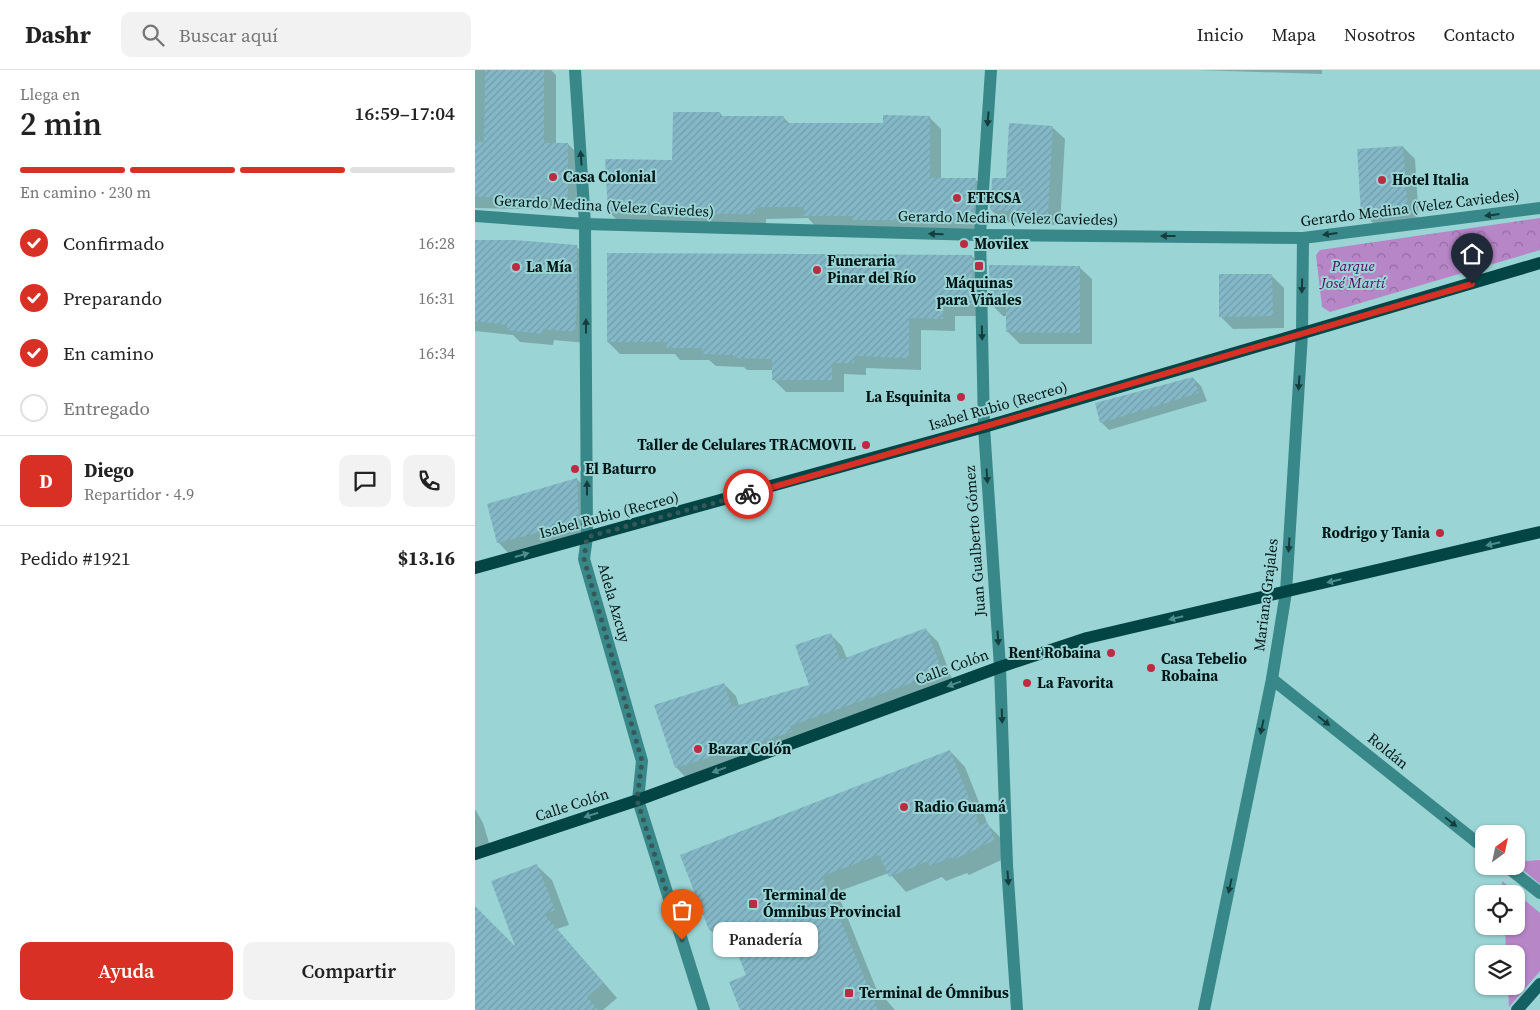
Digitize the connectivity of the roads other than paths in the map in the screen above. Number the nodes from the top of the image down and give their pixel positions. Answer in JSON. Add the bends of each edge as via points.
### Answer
{"nodes":[{"id":1,"x":575,"y":70,"type":"edge"},
{"id":2,"x":991,"y":70,"type":"edge"},
{"id":3,"x":1540,"y":208,"type":"edge"},
{"id":4,"x":475,"y":216,"type":"edge"},
{"id":5,"x":585,"y":224,"type":"junction"},
{"id":6,"x":980,"y":235,"type":"junction"},
{"id":7,"x":1303,"y":238,"type":"junction"},
{"id":8,"x":1534,"y":265,"type":"edge"},
{"id":9,"x":1302,"y":334,"type":"junction"},
{"id":10,"x":983,"y":427,"type":"junction"},
{"id":11,"x":1540,"y":532,"type":"edge"},
{"id":12,"x":587,"y":537,"type":"junction"},
{"id":13,"x":475,"y":568,"type":"edge"},
{"id":14,"x":1286,"y":592,"type":"junction"},
{"id":15,"x":1000,"y":667,"type":"junction"},
{"id":16,"x":1272,"y":679,"type":"junction"},
{"id":17,"x":637,"y":800,"type":"junction"},
{"id":18,"x":1475,"y":841,"type":"edge"},
{"id":19,"x":475,"y":854,"type":"edge"},
{"id":20,"x":1517,"y":875,"type":"edge"},
{"id":21,"x":1540,"y":893,"type":"edge"},
{"id":22,"x":1540,"y":984,"type":"edge"},
{"id":23,"x":704,"y":1010,"type":"edge"},
{"id":24,"x":1017,"y":1010,"type":"edge"},
{"id":25,"x":1204,"y":1010,"type":"edge"},
{"id":26,"x":1517,"y":1010,"type":"edge"}],
"edges":[{"from":5,"to":1,"type":"street","name":"Adela Azcuy","one_way":true},
{"from":2,"to":6,"type":"street","name":"Juan Gualberto Gómez","one_way":true},
{"from":3,"to":7,"type":"street","name":"Gerardo Medina (Velez Caviedes)","one_way":true},
{"from":4,"to":5,"type":"street","name":"Gerardo Medina (Velez Caviedes)"},
{"from":6,"to":5,"type":"street","name":"Gerardo Medina (Velez Caviedes)","one_way":true},
{"from":12,"to":5,"type":"street","name":"Adela Azcuy","one_way":true},
{"from":7,"to":6,"type":"street","name":"Gerardo Medina (Velez Caviedes)","one_way":true},
{"from":6,"to":10,"type":"street","name":"Juan Gualberto Gómez","one_way":true},
{"from":7,"to":9,"type":"street","name":"Mariana Grajales","one_way":true},
{"from":8,"to":9,"type":"main road","name":"Isabel Rubio (Recreo)"},
{"from":9,"to":10,"type":"main road","name":"Isabel Rubio (Recreo)"},
{"from":9,"to":14,"type":"street","name":"Mariana Grajales","one_way":true},
{"from":10,"to":12,"type":"main road","name":"Isabel Rubio (Recreo)"},
{"from":10,"to":15,"type":"street","name":"Juan Gualberto Gómez","one_way":true},
{"from":11,"to":14,"type":"main road","name":"Calle Colón","one_way":true},
{"from":13,"to":12,"type":"main road","name":"Isabel Rubio (Recreo)","one_way":true},
{"from":12,"to":17,"type":"street","name":"Adela Azcuy","via":[[584,559],[642,761]]},
{"from":14,"to":15,"type":"main road","name":"Calle Colón","one_way":true,"via":[[1087,638]]},
{"from":14,"to":16,"type":"street","name":"Mariana Grajales"},
{"from":15,"to":17,"type":"main road","name":"Calle Colón","one_way":true},
{"from":15,"to":24,"type":"street","name":"Juan Gualberto Gómez","one_way":true,"via":[[1007,865]]},
{"from":16,"to":18,"type":"street","name":"Roldán","one_way":true},
{"from":16,"to":25,"type":"street","name":"Mariana Grajales","one_way":true},
{"from":17,"to":19,"type":"main road","name":"Calle Colón","one_way":true},
{"from":17,"to":23,"type":"street","name":"Adela Azcuy"},
{"from":20,"to":21,"type":"street"},
{"from":22,"to":26,"type":"main road"}]}
